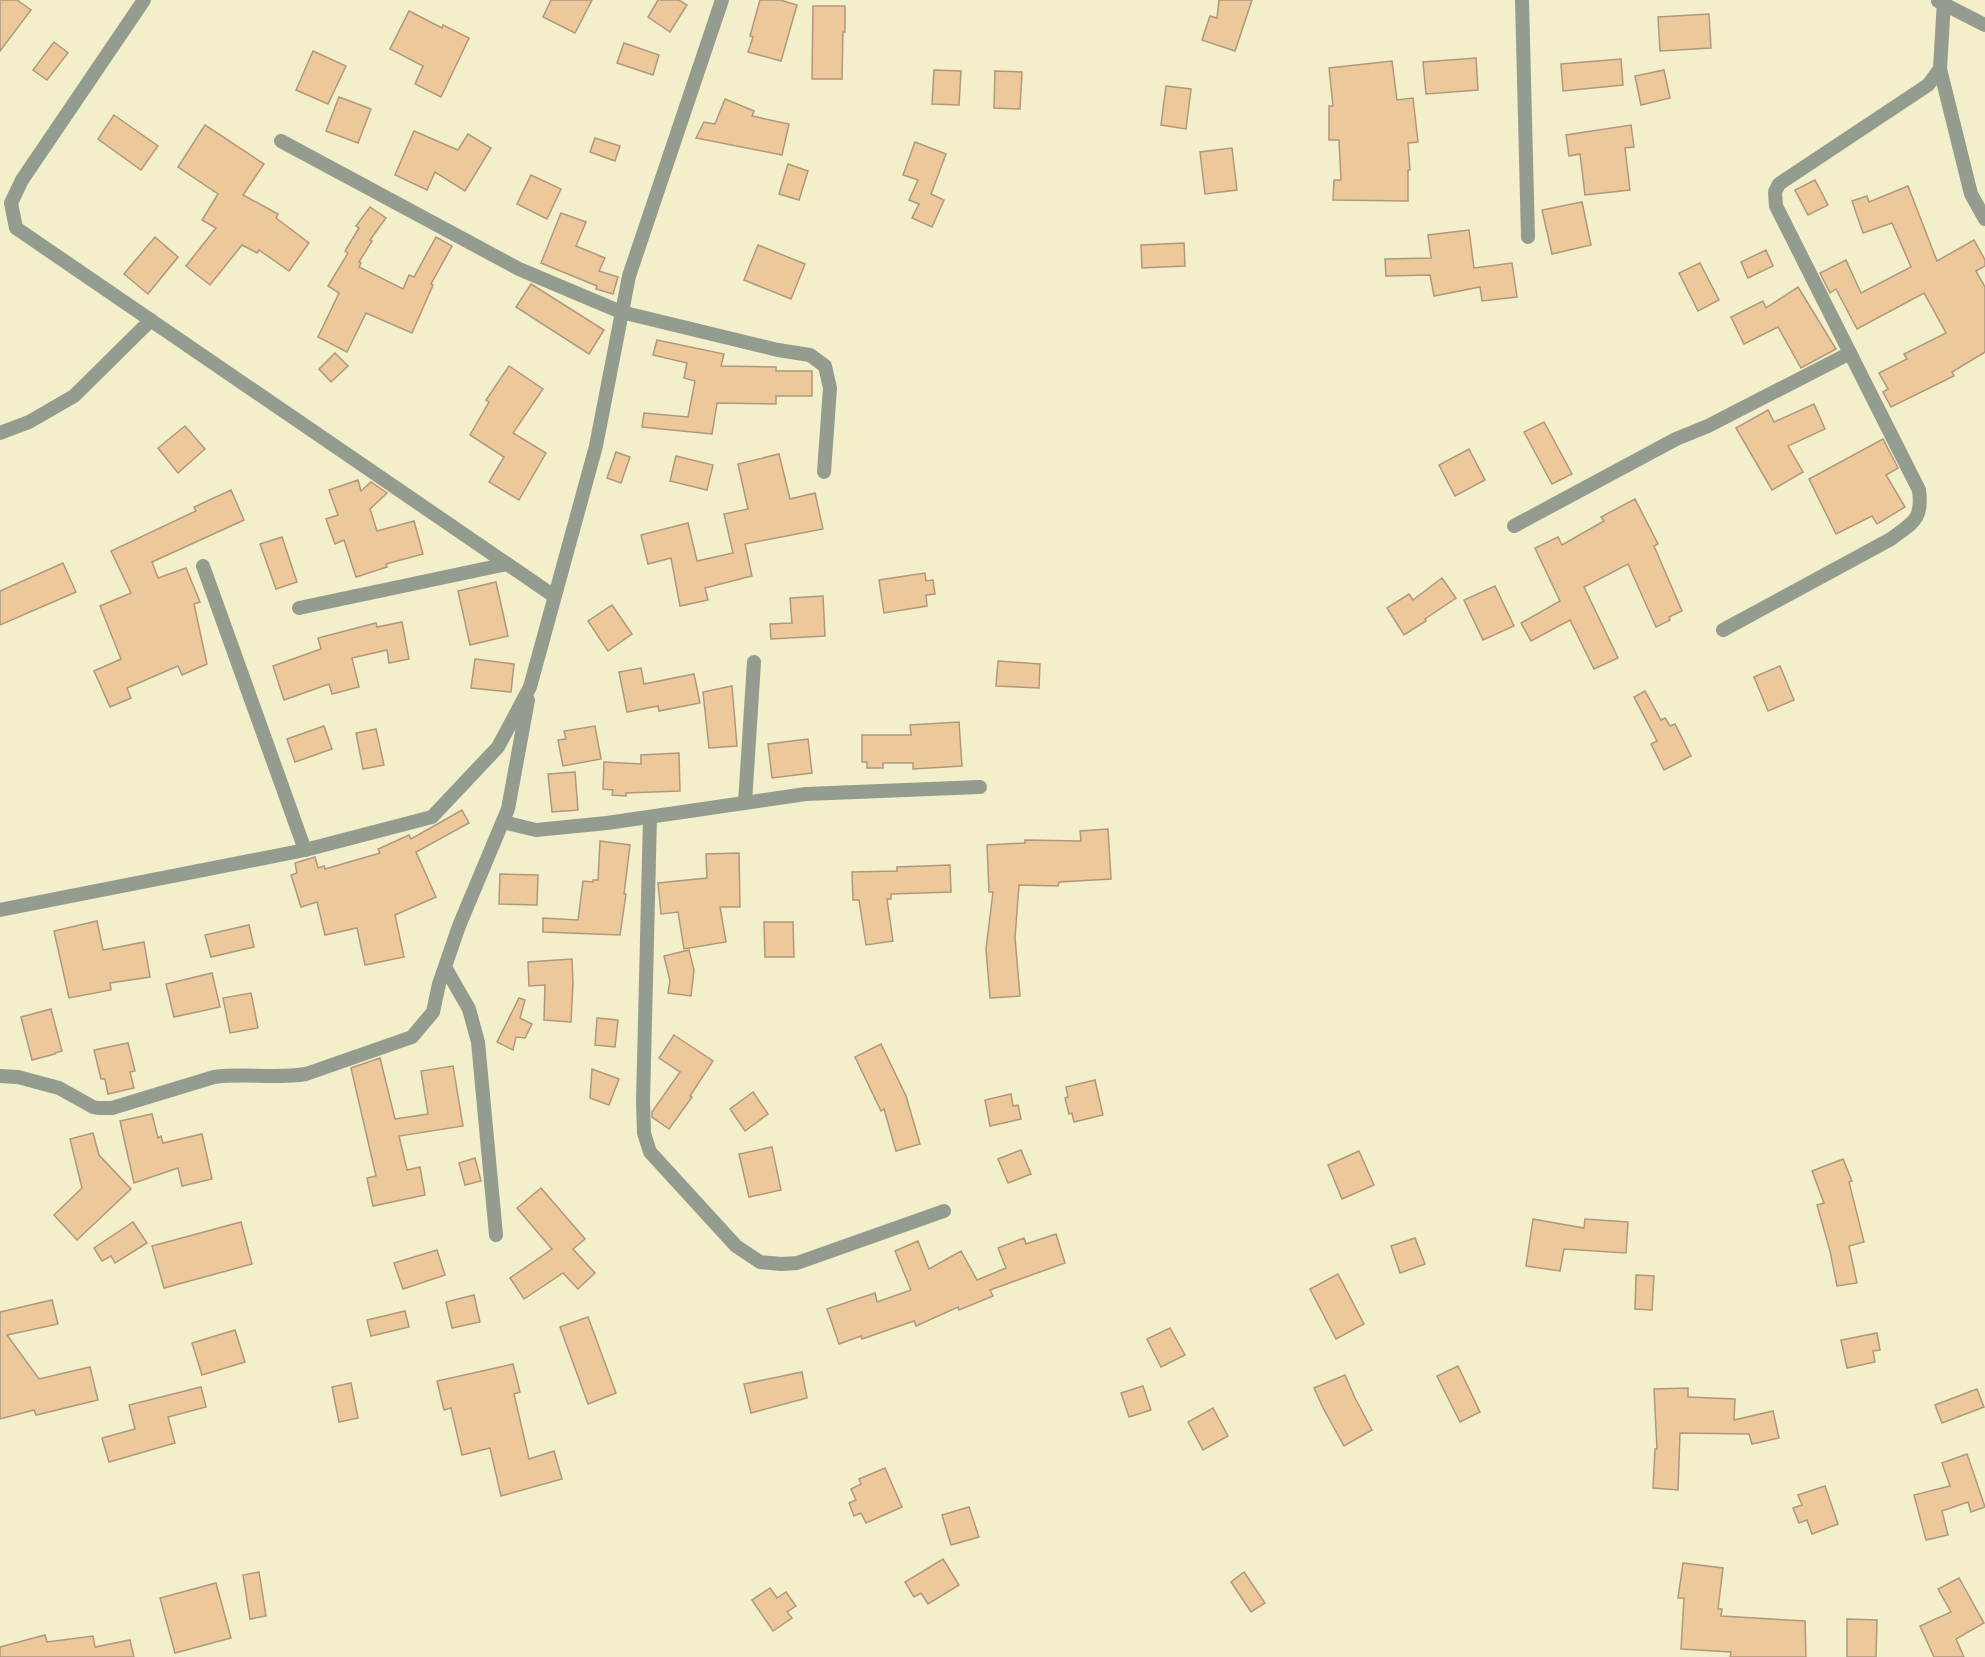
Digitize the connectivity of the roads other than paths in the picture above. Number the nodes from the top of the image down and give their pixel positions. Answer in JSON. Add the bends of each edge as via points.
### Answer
{"nodes":[{"id":1,"x":144,"y":0,"type":"edge"},
{"id":2,"x":722,"y":0,"type":"edge"},
{"id":3,"x":1522,"y":0,"type":"edge"},
{"id":4,"x":1941,"y":1,"type":"edge"},
{"id":5,"x":1985,"y":25,"type":"edge"},
{"id":6,"x":1940,"y":69,"type":"junction"},
{"id":7,"x":281,"y":141,"type":"dead end"},
{"id":8,"x":1985,"y":219,"type":"edge"},
{"id":9,"x":1528,"y":237,"type":"dead end"},
{"id":10,"x":621,"y":312,"type":"junction"},
{"id":11,"x":151,"y":320,"type":"junction"},
{"id":12,"x":1850,"y":353,"type":"junction"},
{"id":13,"x":0,"y":433,"type":"edge"},
{"id":14,"x":824,"y":472,"type":"dead end"},
{"id":15,"x":1514,"y":526,"type":"dead end"},
{"id":16,"x":507,"y":564,"type":"junction"},
{"id":17,"x":203,"y":566,"type":"dead end"},
{"id":18,"x":554,"y":596,"type":"junction"},
{"id":19,"x":299,"y":608,"type":"dead end"},
{"id":20,"x":1723,"y":630,"type":"dead end"},
{"id":21,"x":754,"y":662,"type":"dead end"},
{"id":22,"x":530,"y":687,"type":"junction"},
{"id":23,"x":980,"y":787,"type":"dead end"},
{"id":24,"x":745,"y":803,"type":"junction"},
{"id":25,"x":650,"y":817,"type":"junction"},
{"id":26,"x":503,"y":822,"type":"junction"},
{"id":27,"x":305,"y":850,"type":"junction"},
{"id":28,"x":0,"y":910,"type":"edge"},
{"id":29,"x":445,"y":967,"type":"junction"},
{"id":30,"x":0,"y":1076,"type":"edge"},
{"id":31,"x":944,"y":1211,"type":"dead end"},
{"id":32,"x":496,"y":1234,"type":"dead end"}],
"edges":[{"from":1,"to":11,"type":"street","via":[[10,203],[16,228]]},
{"from":2,"to":10,"type":"street","via":[[629,276]]},
{"from":3,"to":9,"type":"street"},
{"from":4,"to":5,"type":"street"},
{"from":4,"to":6,"type":"street"},
{"from":6,"to":8,"type":"street","via":[[1971,194]]},
{"from":6,"to":12,"type":"street","via":[[1928,85],[1779,184],[1775,192],[1776,206]]},
{"from":7,"to":10,"type":"street","via":[[519,269]]},
{"from":10,"to":14,"type":"street","via":[[810,355],[825,366],[830,388]]},
{"from":10,"to":18,"type":"street","via":[[596,446]]},
{"from":11,"to":13,"type":"street","via":[[74,396],[29,422]]},
{"from":11,"to":16,"type":"street"},
{"from":12,"to":15,"type":"street","via":[[1676,439]]},
{"from":12,"to":20,"type":"street","via":[[1919,490],[1919,514],[1891,539]]},
{"from":16,"to":18,"type":"street"},
{"from":16,"to":19,"type":"street"},
{"from":17,"to":27,"type":"street"},
{"from":18,"to":22,"type":"street"},
{"from":21,"to":24,"type":"street"},
{"from":22,"to":26,"type":"street"},
{"from":22,"to":27,"type":"street","via":[[498,747],[432,817]]},
{"from":23,"to":24,"type":"street","via":[[806,794]]},
{"from":24,"to":25,"type":"street"},
{"from":25,"to":26,"type":"street","via":[[536,830]]},
{"from":25,"to":31,"type":"street","via":[[643,1102],[644,1133],[650,1152],[736,1246],[760,1262],[798,1263]]},
{"from":26,"to":29,"type":"street"},
{"from":27,"to":28,"type":"street"},
{"from":29,"to":30,"type":"street","via":[[433,1012],[412,1037],[306,1074],[214,1077],[112,1108],[93,1107],[59,1088]]},
{"from":29,"to":32,"type":"street","via":[[469,1009],[478,1042]]}]}
